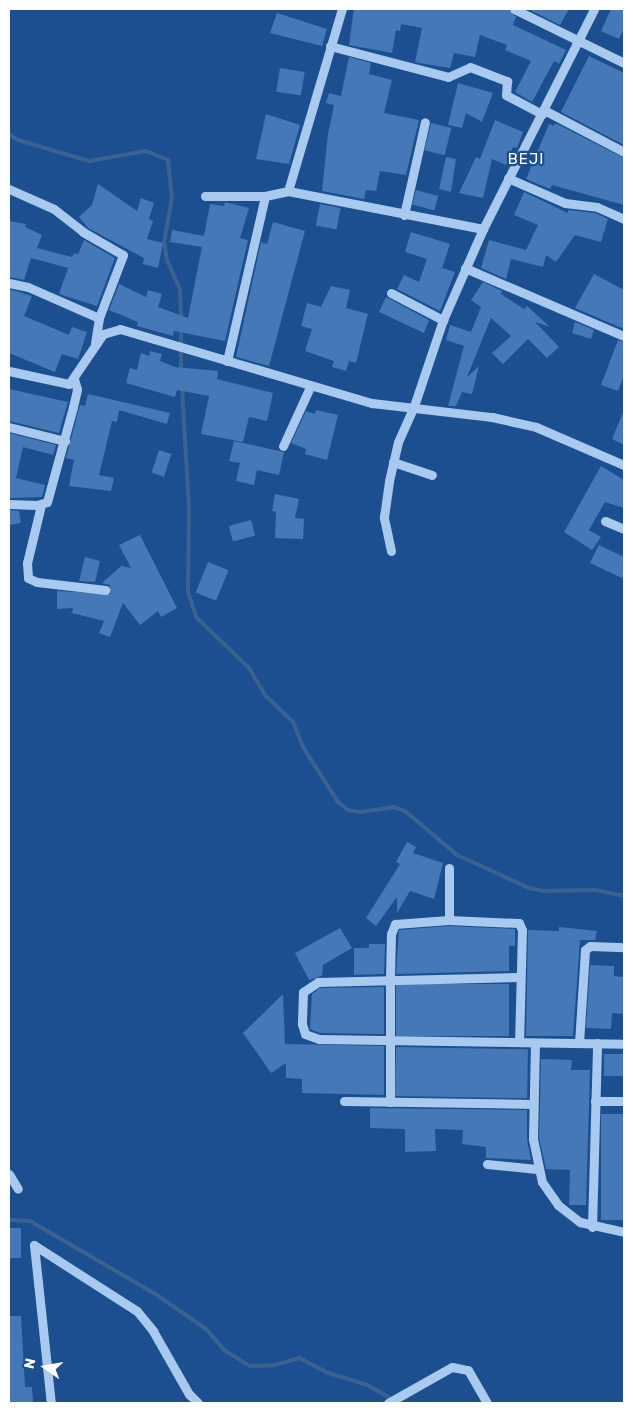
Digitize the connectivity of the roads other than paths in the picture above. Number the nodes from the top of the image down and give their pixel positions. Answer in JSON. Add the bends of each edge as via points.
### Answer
{"nodes":[{"id":1,"x":342,"y":9,"type":"edge"},
{"id":2,"x":514,"y":9,"type":"edge"},
{"id":3,"x":594,"y":9,"type":"edge"},
{"id":4,"x":579,"y":40,"type":"junction"},
{"id":5,"x":330,"y":46,"type":"junction"},
{"id":6,"x":624,"y":63,"type":"edge"},
{"id":7,"x":543,"y":112,"type":"junction"},
{"id":8,"x":425,"y":122,"type":"dead end"},
{"id":9,"x":624,"y":152,"type":"edge"},
{"id":10,"x":508,"y":178,"type":"junction"},
{"id":11,"x":9,"y":189,"type":"edge"},
{"id":12,"x":288,"y":191,"type":"junction"},
{"id":13,"x":205,"y":196,"type":"dead end"},
{"id":14,"x":265,"y":196,"type":"junction"},
{"id":15,"x":404,"y":215,"type":"junction"},
{"id":16,"x":624,"y":219,"type":"edge"},
{"id":17,"x":483,"y":229,"type":"junction"},
{"id":18,"x":465,"y":268,"type":"junction"},
{"id":19,"x":9,"y":283,"type":"edge"},
{"id":20,"x":391,"y":293,"type":"dead end"},
{"id":21,"x":99,"y":318,"type":"junction"},
{"id":22,"x":443,"y":320,"type":"junction"},
{"id":23,"x":624,"y":336,"type":"edge"},
{"id":24,"x":95,"y":343,"type":"junction"},
{"id":25,"x":227,"y":361,"type":"junction"},
{"id":26,"x":9,"y":371,"type":"edge"},
{"id":27,"x":74,"y":379,"type":"junction"},
{"id":28,"x":310,"y":387,"type":"junction"},
{"id":29,"x":413,"y":409,"type":"junction"},
{"id":30,"x":9,"y":427,"type":"edge"},
{"id":31,"x":65,"y":441,"type":"junction"},
{"id":32,"x":282,"y":446,"type":"dead end"},
{"id":33,"x":393,"y":462,"type":"junction"},
{"id":34,"x":624,"y":465,"type":"edge"},
{"id":35,"x":432,"y":475,"type":"dead end"},
{"id":36,"x":9,"y":504,"type":"edge"},
{"id":37,"x":41,"y":505,"type":"junction"},
{"id":38,"x":605,"y":521,"type":"dead end"},
{"id":39,"x":624,"y":528,"type":"edge"},
{"id":40,"x":391,"y":551,"type":"dead end"},
{"id":41,"x":106,"y":590,"type":"dead end"},
{"id":42,"x":449,"y":868,"type":"dead end"},
{"id":43,"x":449,"y":920,"type":"junction"},
{"id":44,"x":624,"y":947,"type":"edge"},
{"id":45,"x":519,"y":977,"type":"junction"},
{"id":46,"x":390,"y":978,"type":"junction"},
{"id":47,"x":391,"y":1040,"type":"junction"},
{"id":48,"x":519,"y":1042,"type":"junction"},
{"id":49,"x":535,"y":1043,"type":"junction"},
{"id":50,"x":579,"y":1043,"type":"junction"},
{"id":51,"x":597,"y":1043,"type":"junction"},
{"id":52,"x":624,"y":1044,"type":"edge"},
{"id":53,"x":595,"y":1100,"type":"junction"},
{"id":54,"x":344,"y":1101,"type":"dead end"},
{"id":55,"x":624,"y":1101,"type":"edge"},
{"id":56,"x":390,"y":1102,"type":"junction"},
{"id":57,"x":533,"y":1104,"type":"junction"},
{"id":58,"x":487,"y":1164,"type":"dead end"},
{"id":59,"x":537,"y":1170,"type":"junction"},
{"id":60,"x":9,"y":1174,"type":"edge"},
{"id":61,"x":13,"y":1188,"type":"edge"},
{"id":62,"x":592,"y":1228,"type":"junction"},
{"id":63,"x":624,"y":1232,"type":"edge"},
{"id":64,"x":50,"y":1403,"type":"edge"},
{"id":65,"x":198,"y":1403,"type":"edge"},
{"id":66,"x":388,"y":1403,"type":"edge"},
{"id":67,"x":487,"y":1403,"type":"edge"}],
"edges":[{"from":1,"to":5,"type":"street"},
{"from":2,"to":4,"type":"street"},
{"from":3,"to":4,"type":"street"},
{"from":4,"to":6,"type":"street"},
{"from":4,"to":7,"type":"street"},
{"from":5,"to":7,"type":"street","via":[[448,77],[470,67],[507,81],[506,95]]},
{"from":5,"to":12,"type":"street"},
{"from":7,"to":9,"type":"street"},
{"from":7,"to":10,"type":"street"},
{"from":8,"to":15,"type":"street"},
{"from":10,"to":16,"type":"street","via":[[565,203],[587,204]]},
{"from":10,"to":17,"type":"street"},
{"from":11,"to":21,"type":"street","via":[[54,209],[83,232],[123,255]]},
{"from":12,"to":14,"type":"street"},
{"from":12,"to":15,"type":"street"},
{"from":13,"to":14,"type":"street"},
{"from":14,"to":25,"type":"street"},
{"from":15,"to":17,"type":"street"},
{"from":17,"to":18,"type":"street"},
{"from":18,"to":22,"type":"street"},
{"from":18,"to":23,"type":"street"},
{"from":19,"to":21,"type":"street","via":[[28,287]]},
{"from":20,"to":22,"type":"street"},
{"from":21,"to":24,"type":"street"},
{"from":22,"to":29,"type":"street"},
{"from":24,"to":25,"type":"street","via":[[103,334],[120,329],[188,346]]},
{"from":24,"to":27,"type":"street"},
{"from":25,"to":28,"type":"street"},
{"from":26,"to":27,"type":"street","via":[[62,385]]},
{"from":27,"to":31,"type":"street","via":[[76,393]]},
{"from":28,"to":29,"type":"street","via":[[372,403]]},
{"from":28,"to":32,"type":"street"},
{"from":29,"to":33,"type":"street"},
{"from":29,"to":34,"type":"street","via":[[492,417],[528,425]]},
{"from":30,"to":31,"type":"street"},
{"from":31,"to":37,"type":"street","via":[[51,494]]},
{"from":33,"to":35,"type":"street"},
{"from":33,"to":40,"type":"street","via":[[384,517]]},
{"from":36,"to":37,"type":"street"},
{"from":37,"to":41,"type":"street","via":[[27,564],[28,578],[37,582]]},
{"from":38,"to":39,"type":"street"},
{"from":42,"to":43,"type":"street"},
{"from":43,"to":45,"type":"street","via":[[518,923],[522,930]]},
{"from":43,"to":46,"type":"street","via":[[394,924]]},
{"from":44,"to":50,"type":"street","via":[[590,946],[585,950]]},
{"from":45,"to":46,"type":"street"},
{"from":45,"to":48,"type":"street"},
{"from":46,"to":47,"type":"street"},
{"from":46,"to":47,"type":"street","via":[[311,984],[303,992],[302,1024],[305,1034],[311,1039]]},
{"from":47,"to":48,"type":"street"},
{"from":47,"to":56,"type":"street"},
{"from":48,"to":49,"type":"street"},
{"from":49,"to":50,"type":"street"},
{"from":49,"to":57,"type":"street"},
{"from":50,"to":51,"type":"street"},
{"from":51,"to":52,"type":"street"},
{"from":51,"to":53,"type":"street"},
{"from":53,"to":55,"type":"street"},
{"from":53,"to":62,"type":"street"},
{"from":54,"to":56,"type":"street"},
{"from":56,"to":57,"type":"street"},
{"from":57,"to":59,"type":"street"},
{"from":58,"to":59,"type":"street"},
{"from":59,"to":62,"type":"street","via":[[558,1206]]},
{"from":60,"to":61,"type":"street"},
{"from":62,"to":63,"type":"street"},
{"from":64,"to":65,"type":"street","via":[[34,1245],[137,1312],[153,1331],[189,1394]]},
{"from":66,"to":67,"type":"street","via":[[452,1367],[468,1370]]}]}
